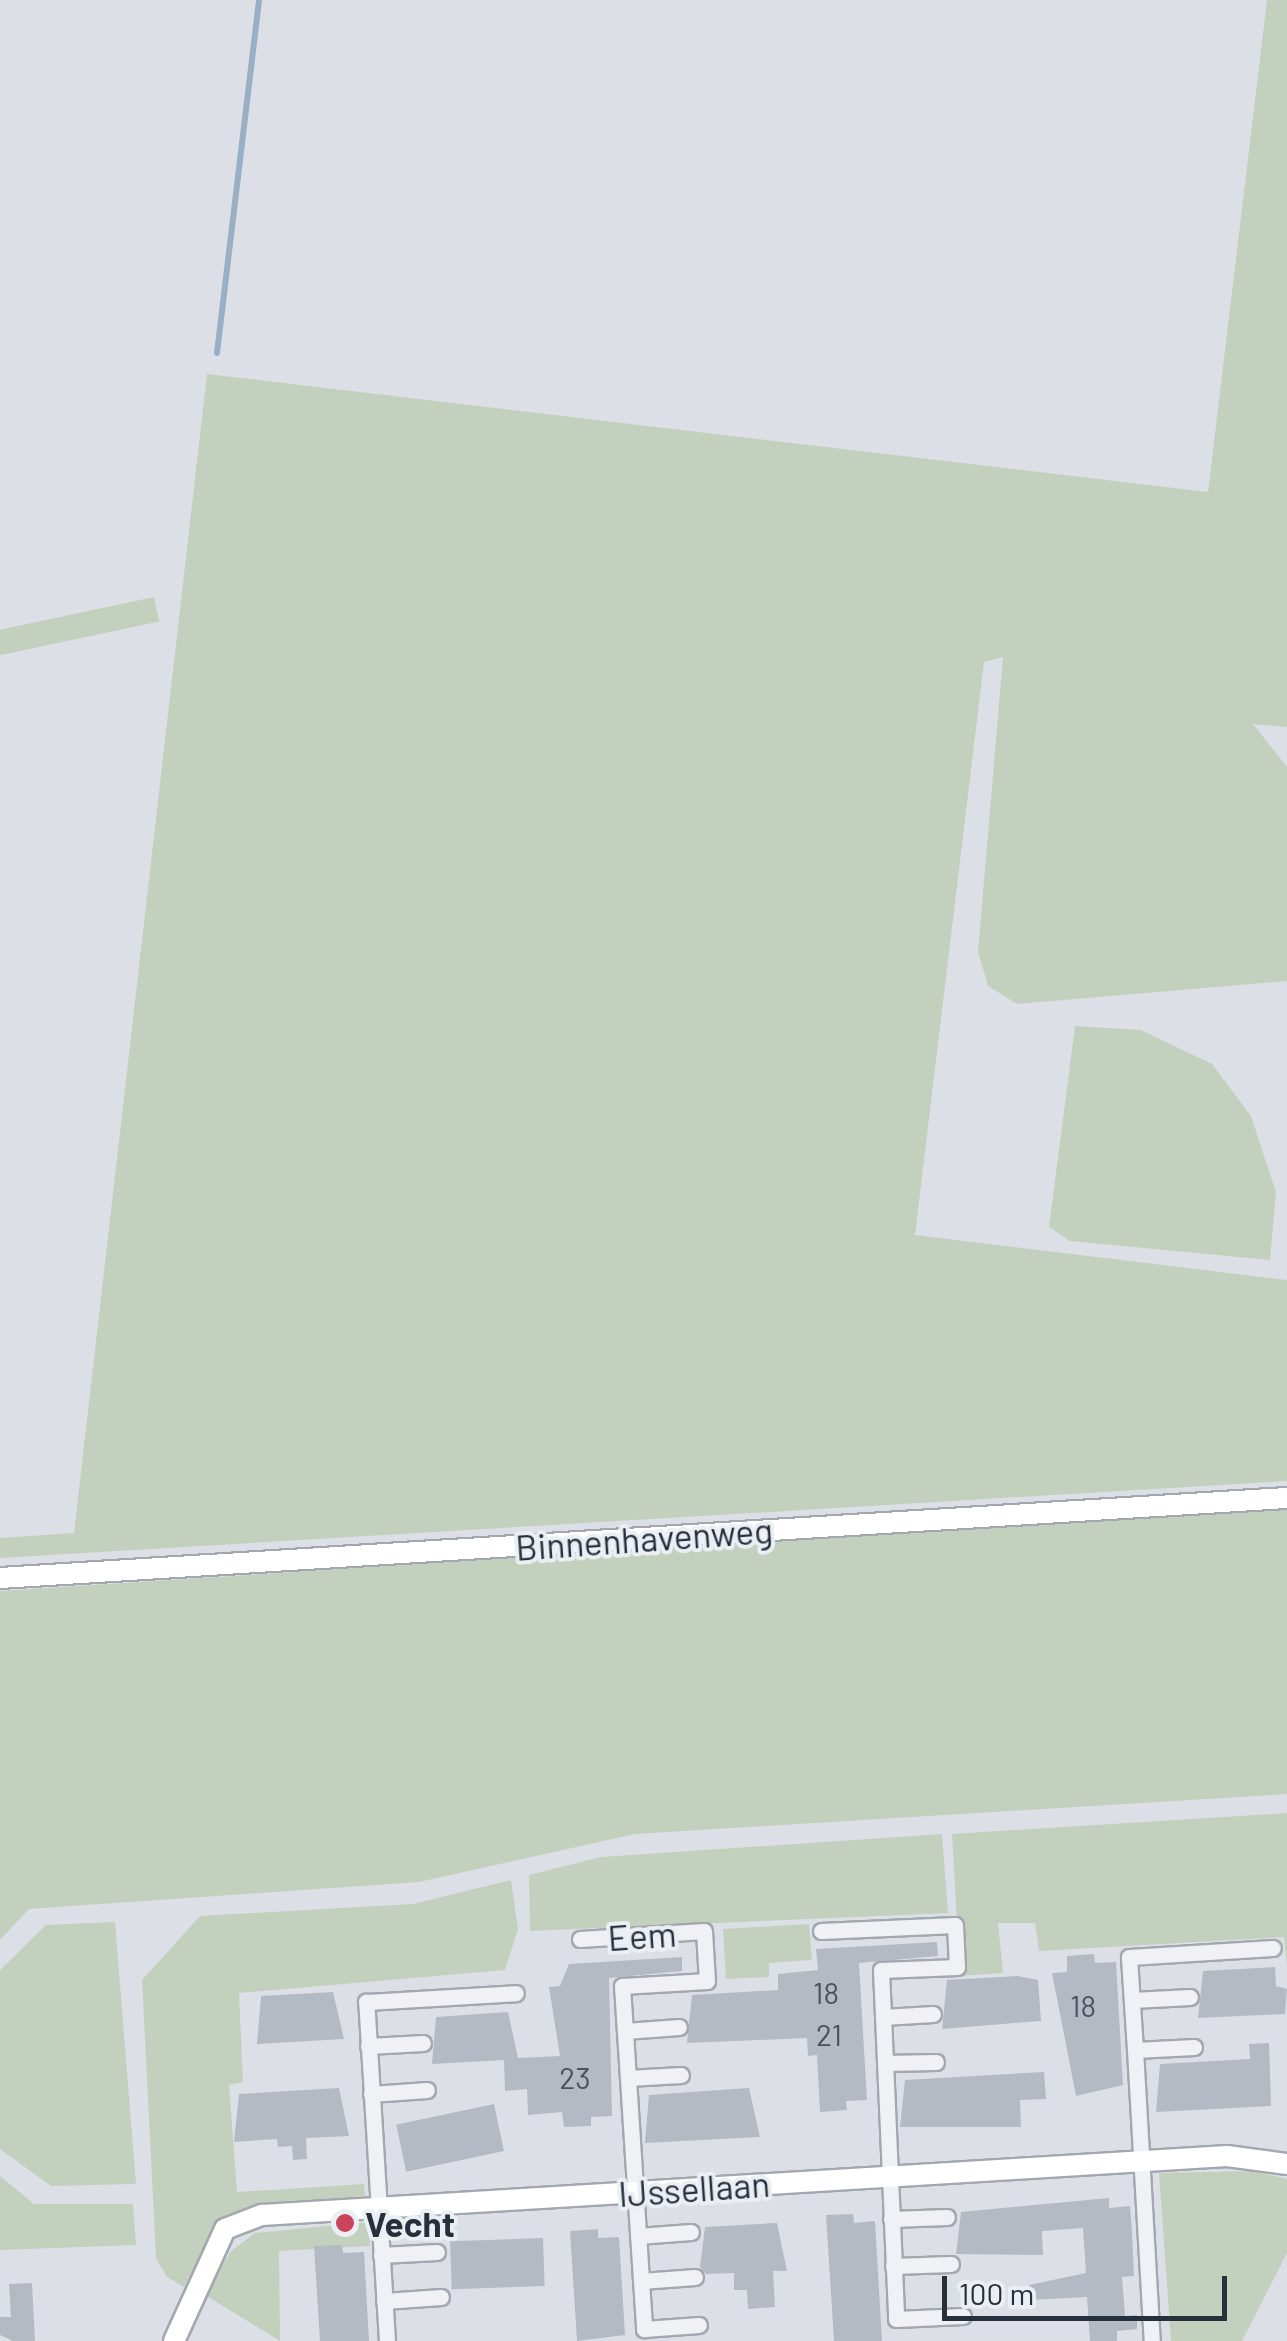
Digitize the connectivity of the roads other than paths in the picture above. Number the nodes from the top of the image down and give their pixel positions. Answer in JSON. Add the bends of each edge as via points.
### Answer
{"nodes":[{"id":1,"x":1287,"y":1498,"type":"edge"},
{"id":2,"x":0,"y":1578,"type":"edge"},
{"id":3,"x":820,"y":1931,"type":"dead end"},
{"id":4,"x":580,"y":1939,"type":"dead end"},
{"id":5,"x":1273,"y":1948,"type":"dead end"},
{"id":6,"x":516,"y":1993,"type":"dead end"},
{"id":7,"x":1190,"y":1996,"type":"dead end"},
{"id":8,"x":1132,"y":2000,"type":"junction"},
{"id":9,"x":933,"y":2014,"type":"dead end"},
{"id":10,"x":882,"y":2016,"type":"junction"},
{"id":11,"x":679,"y":2027,"type":"dead end"},
{"id":12,"x":625,"y":2030,"type":"junction"},
{"id":13,"x":423,"y":2042,"type":"dead end"},
{"id":14,"x":368,"y":2046,"type":"junction"},
{"id":15,"x":1194,"y":2047,"type":"dead end"},
{"id":16,"x":1135,"y":2050,"type":"junction"},
{"id":17,"x":936,"y":2062,"type":"dead end"},
{"id":18,"x":885,"y":2064,"type":"junction"},
{"id":19,"x":681,"y":2075,"type":"dead end"},
{"id":20,"x":628,"y":2078,"type":"junction"},
{"id":21,"x":427,"y":2090,"type":"dead end"},
{"id":22,"x":371,"y":2094,"type":"junction"},
{"id":23,"x":1141,"y":2161,"type":"junction"},
{"id":24,"x":1287,"y":2164,"type":"edge"},
{"id":25,"x":890,"y":2176,"type":"junction"},
{"id":26,"x":636,"y":2192,"type":"junction"},
{"id":27,"x":378,"y":2208,"type":"junction"},
{"id":28,"x":947,"y":2217,"type":"dead end"},
{"id":29,"x":891,"y":2219,"type":"junction"},
{"id":30,"x":690,"y":2232,"type":"dead end"},
{"id":31,"x":638,"y":2236,"type":"junction"},
{"id":32,"x":437,"y":2252,"type":"dead end"},
{"id":33,"x":382,"y":2255,"type":"junction"},
{"id":34,"x":951,"y":2264,"type":"dead end"},
{"id":35,"x":894,"y":2266,"type":"junction"},
{"id":36,"x":695,"y":2277,"type":"dead end"},
{"id":37,"x":641,"y":2281,"type":"junction"},
{"id":38,"x":441,"y":2297,"type":"dead end"},
{"id":39,"x":384,"y":2300,"type":"junction"},
{"id":40,"x":963,"y":2316,"type":"dead end"},
{"id":41,"x":699,"y":2325,"type":"dead end"},
{"id":42,"x":174,"y":2341,"type":"edge"},
{"id":43,"x":387,"y":2341,"type":"edge"},
{"id":44,"x":1152,"y":2341,"type":"edge"}],
"edges":[{"from":1,"to":2,"type":"street","name":"Binnenhavenweg"},
{"from":3,"to":10,"type":"street","via":[[955,1925],[956,1967],[881,1970]]},
{"from":4,"to":12,"type":"street","name":"Eem","via":[[704,1931],[708,1981],[622,1986]]},
{"from":5,"to":8,"type":"street","via":[[1130,1957]]},
{"from":6,"to":14,"type":"street","via":[[366,2002]]},
{"from":7,"to":8,"type":"street"},
{"from":8,"to":16,"type":"street"},
{"from":9,"to":10,"type":"street"},
{"from":10,"to":18,"type":"street"},
{"from":11,"to":12,"type":"street"},
{"from":12,"to":20,"type":"street","name":"Eem"},
{"from":13,"to":14,"type":"street"},
{"from":14,"to":22,"type":"street"},
{"from":15,"to":16,"type":"street"},
{"from":16,"to":23,"type":"street"},
{"from":17,"to":18,"type":"street"},
{"from":18,"to":25,"type":"street"},
{"from":19,"to":20,"type":"street"},
{"from":20,"to":26,"type":"street","name":"Eem"},
{"from":21,"to":22,"type":"street"},
{"from":22,"to":27,"type":"street"},
{"from":23,"to":24,"type":"street","name":"IJssellaan","via":[[1227,2156]]},
{"from":23,"to":25,"type":"street","name":"IJssellaan"},
{"from":23,"to":44,"type":"street"},
{"from":25,"to":26,"type":"street","name":"IJssellaan"},
{"from":25,"to":29,"type":"street"},
{"from":26,"to":27,"type":"street","name":"IJssellaan"},
{"from":26,"to":31,"type":"street","name":"Eem"},
{"from":27,"to":33,"type":"street"},
{"from":27,"to":42,"type":"street","name":"IJssellaan","via":[[262,2215],[225,2229]]},
{"from":28,"to":29,"type":"street"},
{"from":29,"to":35,"type":"street"},
{"from":30,"to":31,"type":"street"},
{"from":31,"to":37,"type":"street","name":"Eem"},
{"from":32,"to":33,"type":"street"},
{"from":33,"to":39,"type":"street"},
{"from":34,"to":35,"type":"street"},
{"from":35,"to":40,"type":"street","via":[[896,2319]]},
{"from":36,"to":37,"type":"street"},
{"from":37,"to":41,"type":"street","name":"Eem","via":[[644,2329]]},
{"from":38,"to":39,"type":"street"},
{"from":39,"to":43,"type":"street"}]}
